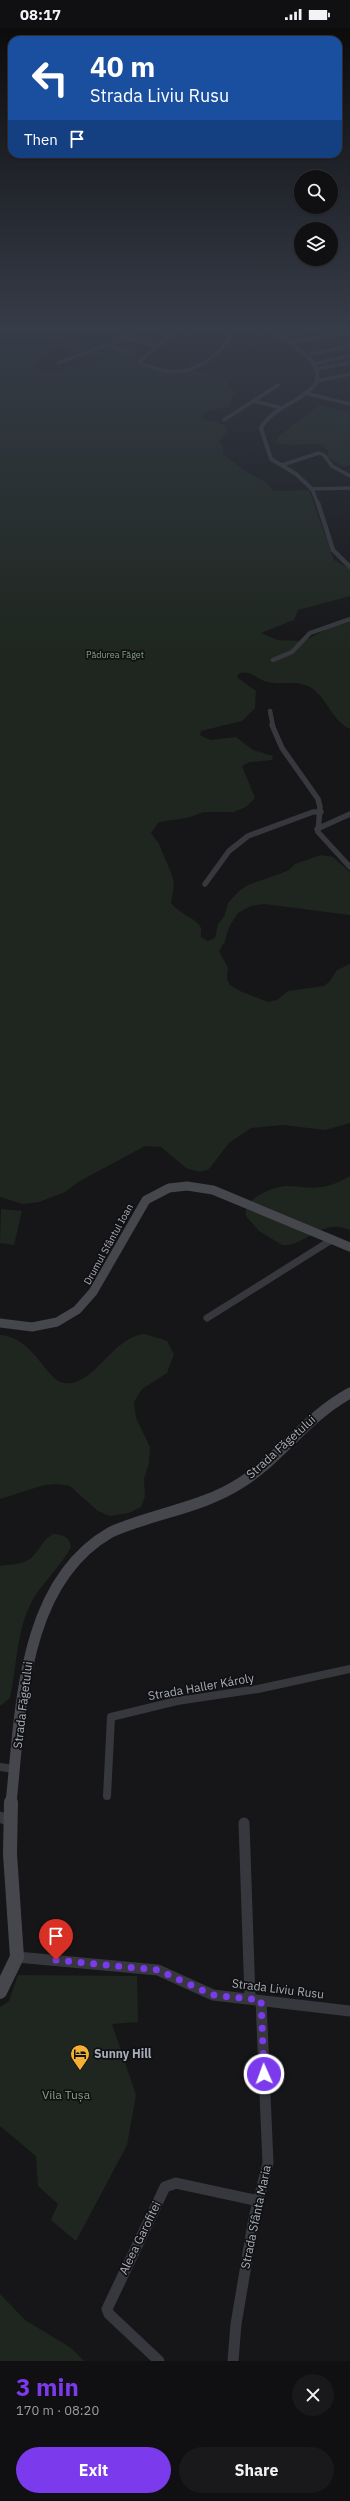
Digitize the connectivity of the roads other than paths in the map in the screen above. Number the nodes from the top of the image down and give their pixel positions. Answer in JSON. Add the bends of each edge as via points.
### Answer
{"nodes":[{"id":1,"x":263,"y":436,"type":"edge"},
{"id":2,"x":282,"y":464,"type":"junction"},
{"id":3,"x":350,"y":476,"type":"edge"},
{"id":4,"x":350,"y":488,"type":"edge"},
{"id":5,"x":312,"y":489,"type":"junction"},
{"id":6,"x":350,"y":567,"type":"edge"},
{"id":7,"x":350,"y":619,"type":"edge"},
{"id":8,"x":273,"y":660,"type":"dead end"},
{"id":9,"x":270,"y":711,"type":"dead end"},
{"id":10,"x":321,"y":812,"type":"junction"},
{"id":11,"x":350,"y":814,"type":"edge"},
{"id":12,"x":317,"y":829,"type":"junction"},
{"id":13,"x":350,"y":867,"type":"edge"},
{"id":14,"x":205,"y":884,"type":"dead end"},
{"id":15,"x":333,"y":1239,"type":"junction"},
{"id":16,"x":350,"y":1247,"type":"edge"},
{"id":17,"x":208,"y":1318,"type":"dead end"},
{"id":18,"x":0,"y":1323,"type":"edge"},
{"id":19,"x":350,"y":1393,"type":"edge"},
{"id":20,"x":350,"y":1669,"type":"edge"},
{"id":21,"x":0,"y":1767,"type":"edge"},
{"id":22,"x":15,"y":1769,"type":"junction"},
{"id":23,"x":107,"y":1796,"type":"dead end"},
{"id":24,"x":5,"y":1819,"type":"edge"},
{"id":25,"x":244,"y":1823,"type":"dead end"},
{"id":26,"x":17,"y":1957,"type":"junction"},
{"id":27,"x":0,"y":1992,"type":"edge"},
{"id":28,"x":255,"y":2000,"type":"junction"},
{"id":29,"x":350,"y":2011,"type":"edge"},
{"id":30,"x":259,"y":2201,"type":"junction"},
{"id":31,"x":159,"y":2361,"type":"edge"},
{"id":32,"x":233,"y":2361,"type":"edge"}],
"edges":[{"from":1,"to":2,"type":"street","via":[[270,457]]},
{"from":2,"to":3,"type":"street","via":[[319,453],[324,455],[332,466]]},
{"from":2,"to":5,"type":"street"},
{"from":4,"to":5,"type":"street"},
{"from":5,"to":6,"type":"street","via":[[320,502],[328,542],[336,556]]},
{"from":7,"to":8,"type":"street","via":[[310,633],[292,652]]},
{"from":9,"to":10,"type":"street","via":[[275,732],[287,758],[318,798]]},
{"from":10,"to":12,"type":"street"},
{"from":10,"to":14,"type":"street","via":[[313,812],[248,836],[229,851]]},
{"from":11,"to":12,"type":"street"},
{"from":12,"to":13,"type":"street"},
{"from":15,"to":16,"type":"main road","name":"Drumul Sfântul Ioan"},
{"from":15,"to":17,"type":"street"},
{"from":15,"to":18,"type":"main road","name":"Drumul Sfântul Ioan","via":[[213,1190],[190,1186],[167,1189],[152,1195],[144,1204],[103,1279],[79,1308],[62,1320],[39,1328]]},
{"from":19,"to":22,"type":"main road","name":"Strada Făgetului","via":[[308,1422],[266,1463],[232,1488],[115,1530],[94,1542],[76,1559],[58,1583],[44,1612],[29,1656]]},
{"from":20,"to":23,"type":"street","name":"Strada Haller Károly","via":[[258,1689],[176,1701],[111,1717]]},
{"from":21,"to":22,"type":"street"},
{"from":22,"to":24,"type":"main road","name":"Strada Făgetului"},
{"from":24,"to":26,"type":"main road","name":"Strada Făgetului"},
{"from":25,"to":28,"type":"street","name":"Strada Sfânta Maria"},
{"from":26,"to":27,"type":"main road","name":"Strada Făgetului"},
{"from":26,"to":28,"type":"street","name":"Strada Liviu Rusu","via":[[158,1970],[213,1995]]},
{"from":28,"to":29,"type":"street","name":"Strada Liviu Rusu"},
{"from":28,"to":30,"type":"street","name":"Strada Sfânta Maria","via":[[268,2163]]},
{"from":30,"to":31,"type":"street","name":"Aleea Garofitei","via":[[176,2183],[165,2187],[107,2309],[108,2314]]},
{"from":30,"to":32,"type":"street","name":"Strada Sfânta Maria","via":[[236,2324]]}]}
